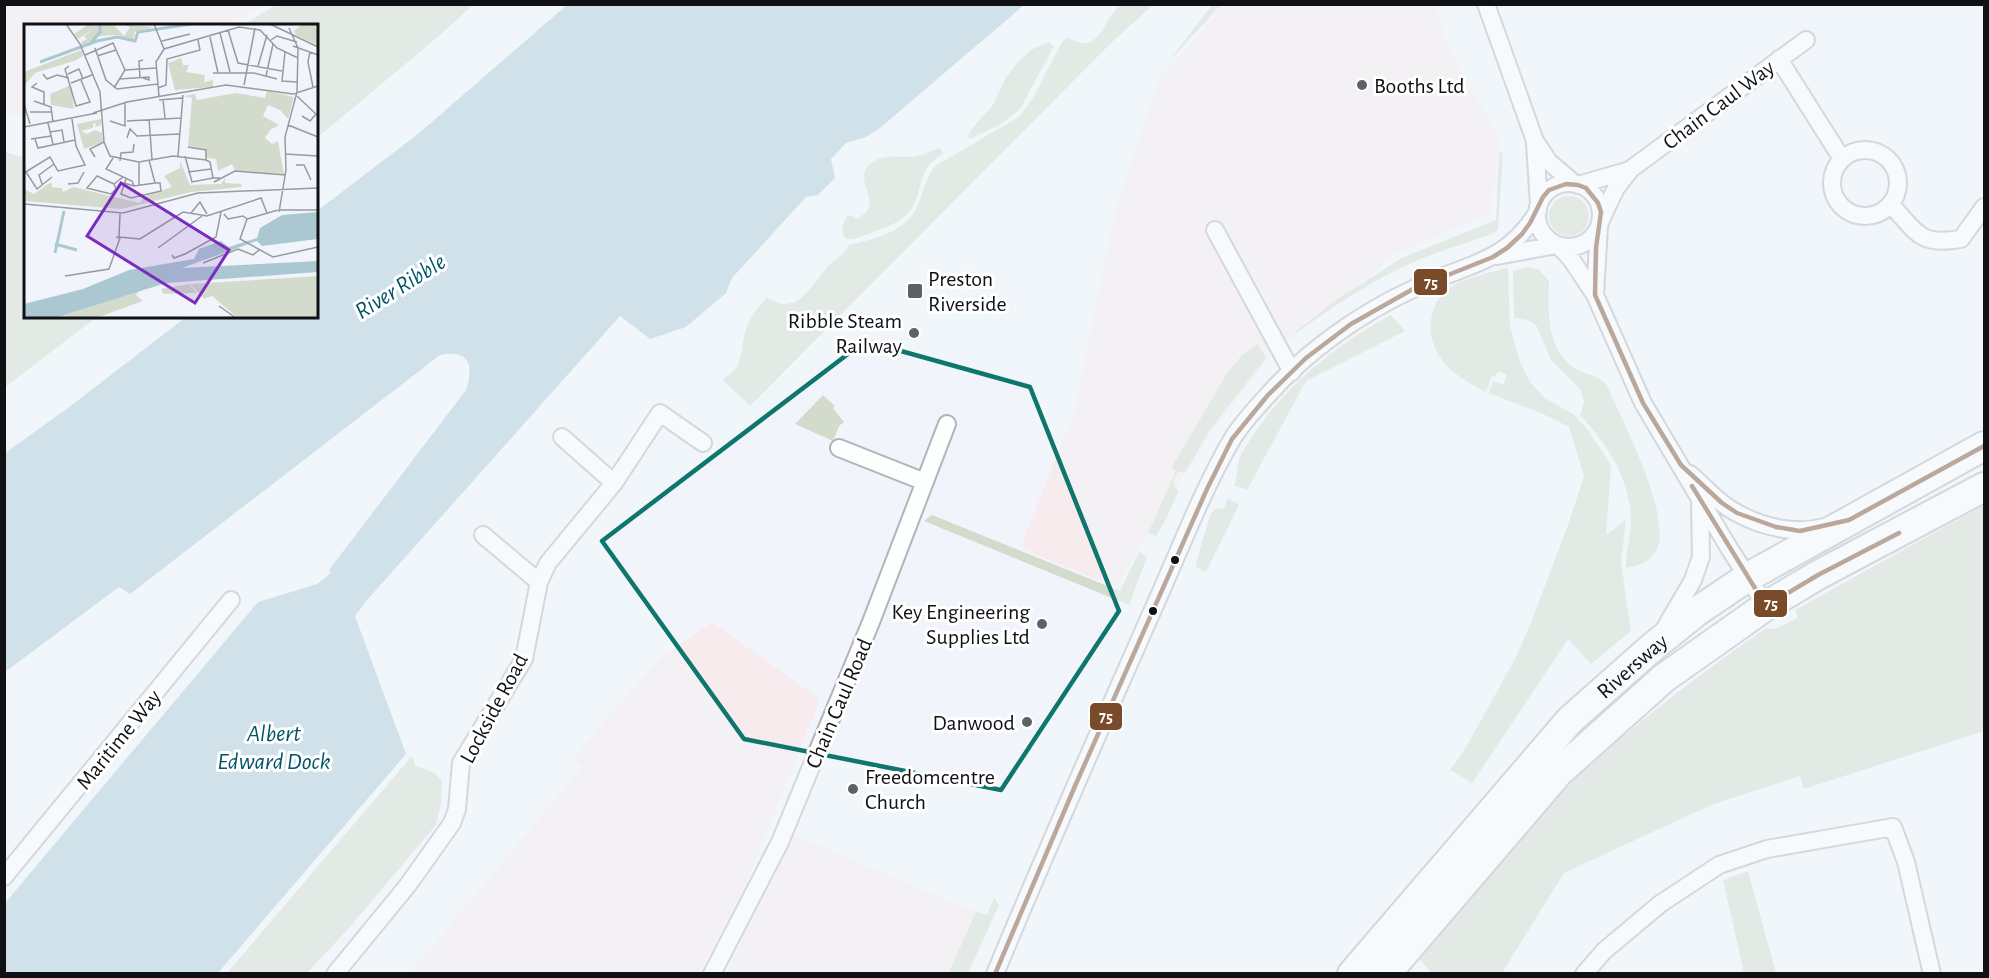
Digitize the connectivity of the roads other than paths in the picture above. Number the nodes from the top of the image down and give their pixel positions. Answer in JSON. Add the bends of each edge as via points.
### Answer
{"nodes":[{"id":1,"x":1486,"y":4,"type":"edge"},
{"id":2,"x":1806,"y":40,"type":"dead end"},
{"id":3,"x":1779,"y":59,"type":"junction"},
{"id":4,"x":1535,"y":141,"type":"junction"},
{"id":5,"x":1842,"y":159,"type":"junction"},
{"id":6,"x":1631,"y":169,"type":"junction"},
{"id":7,"x":1576,"y":184,"type":"junction"},
{"id":8,"x":1892,"y":204,"type":"junction"},
{"id":9,"x":1984,"y":207,"type":"edge"},
{"id":10,"x":1538,"y":208,"type":"junction"},
{"id":11,"x":1600,"y":224,"type":"junction"},
{"id":12,"x":1215,"y":230,"type":"dead end"},
{"id":13,"x":1557,"y":245,"type":"junction"},
{"id":14,"x":1493,"y":257,"type":"junction"},
{"id":15,"x":1594,"y":295,"type":"junction"},
{"id":16,"x":1292,"y":372,"type":"junction"},
{"id":17,"x":947,"y":424,"type":"dead end"},
{"id":18,"x":562,"y":437,"type":"dead end"},
{"id":19,"x":703,"y":443,"type":"dead end"},
{"id":20,"x":1984,"y":446,"type":"edge"},
{"id":21,"x":839,"y":448,"type":"dead end"},
{"id":22,"x":1680,"y":465,"type":"junction"},
{"id":23,"x":1984,"y":477,"type":"edge"},
{"id":24,"x":925,"y":482,"type":"junction"},
{"id":25,"x":614,"y":483,"type":"junction"},
{"id":26,"x":1984,"y":487,"type":"edge"},
{"id":27,"x":1700,"y":500,"type":"junction"},
{"id":28,"x":1849,"y":520,"type":"junction"},
{"id":29,"x":483,"y":535,"type":"dead end"},
{"id":30,"x":539,"y":582,"type":"junction"},
{"id":31,"x":1756,"y":590,"type":"junction"},
{"id":32,"x":231,"y":600,"type":"dead end"},
{"id":33,"x":1649,"y":650,"type":"junction"},
{"id":34,"x":4,"y":877,"type":"edge"},
{"id":35,"x":335,"y":974,"type":"edge"},
{"id":36,"x":712,"y":974,"type":"edge"},
{"id":37,"x":995,"y":974,"type":"edge"},
{"id":38,"x":1352,"y":974,"type":"edge"},
{"id":39,"x":1386,"y":974,"type":"edge"},
{"id":40,"x":1584,"y":974,"type":"edge"},
{"id":41,"x":1932,"y":974,"type":"edge"}],
"edges":[{"from":1,"to":4,"type":"street"},
{"from":2,"to":3,"type":"street","name":"Chain Caul Way"},
{"from":3,"to":5,"type":"street"},
{"from":3,"to":6,"type":"street","name":"Chain Caul Way"},
{"from":4,"to":7,"type":"street","via":[[1549,162]]},
{"from":4,"to":10,"type":"street"},
{"from":5,"to":8,"type":"street","via":[[1849,153],[1872,150],[1891,161],[1899,188]]},
{"from":5,"to":8,"type":"street","via":[[1832,177],[1832,188],[1842,208],[1864,217],[1881,213]]},
{"from":6,"to":7,"type":"street","name":"Chain Caul Way"},
{"from":6,"to":11,"type":"street","name":"Chain Caul Way","via":[[1616,188]]},
{"from":7,"to":10,"type":"street","via":[[1549,190]]},
{"from":7,"to":11,"type":"street","via":[[1594,195],[1601,212]]},
{"from":8,"to":9,"type":"street","via":[[1929,241],[1944,242],[1960,239]]},
{"from":10,"to":13,"type":"street","via":[[1541,231]]},
{"from":10,"to":14,"type":"street","via":[[1522,234]]},
{"from":11,"to":13,"type":"street","via":[[1587,242],[1578,246]]},
{"from":11,"to":15,"type":"street"},
{"from":12,"to":16,"type":"street"},
{"from":13,"to":14,"type":"street"},
{"from":13,"to":15,"type":"street"},
{"from":14,"to":16,"type":"street","via":[[1413,288],[1371,312]]},
{"from":15,"to":22,"type":"street","via":[[1643,403]]},
{"from":16,"to":37,"type":"street","via":[[1232,439],[1042,860]]},
{"from":17,"to":24,"type":"street","name":"Chain Caul Road"},
{"from":18,"to":25,"type":"street"},
{"from":19,"to":25,"type":"street","name":"Lockside Road","via":[[660,413]]},
{"from":20,"to":28,"type":"highway","name":"Riversway"},
{"from":21,"to":24,"type":"street"},
{"from":22,"to":27,"type":"street"},
{"from":22,"to":28,"type":"street","via":[[1722,503],[1761,522],[1800,531]]},
{"from":23,"to":31,"type":"highway","via":[[1972,478]]},
{"from":24,"to":36,"type":"street","name":"Chain Caul Road","via":[[780,842]]},
{"from":25,"to":30,"type":"street","name":"Lockside Road","via":[[548,563]]},
{"from":26,"to":31,"type":"highway","name":"Riversway","via":[[1818,575]]},
{"from":27,"to":31,"type":"street"},
{"from":27,"to":33,"type":"street","via":[[1701,557],[1673,617]]},
{"from":28,"to":31,"type":"highway","name":"Riversway"},
{"from":29,"to":30,"type":"street"},
{"from":30,"to":35,"type":"street","name":"Lockside Road","via":[[524,659],[461,763],[452,823],[408,885]]},
{"from":31,"to":33,"type":"highway","name":"Riversway","via":[[1696,612]]},
{"from":31,"to":39,"type":"highway","name":"Riversway","via":[[1559,772]]},
{"from":32,"to":34,"type":"street","name":"Maritime Way"},
{"from":33,"to":38,"type":"highway","name":"Riversway","via":[[1570,720]]},
{"from":40,"to":41,"type":"street","via":[[1604,951],[1660,904],[1719,865],[1767,849],[1893,827],[1906,862]]}]}
